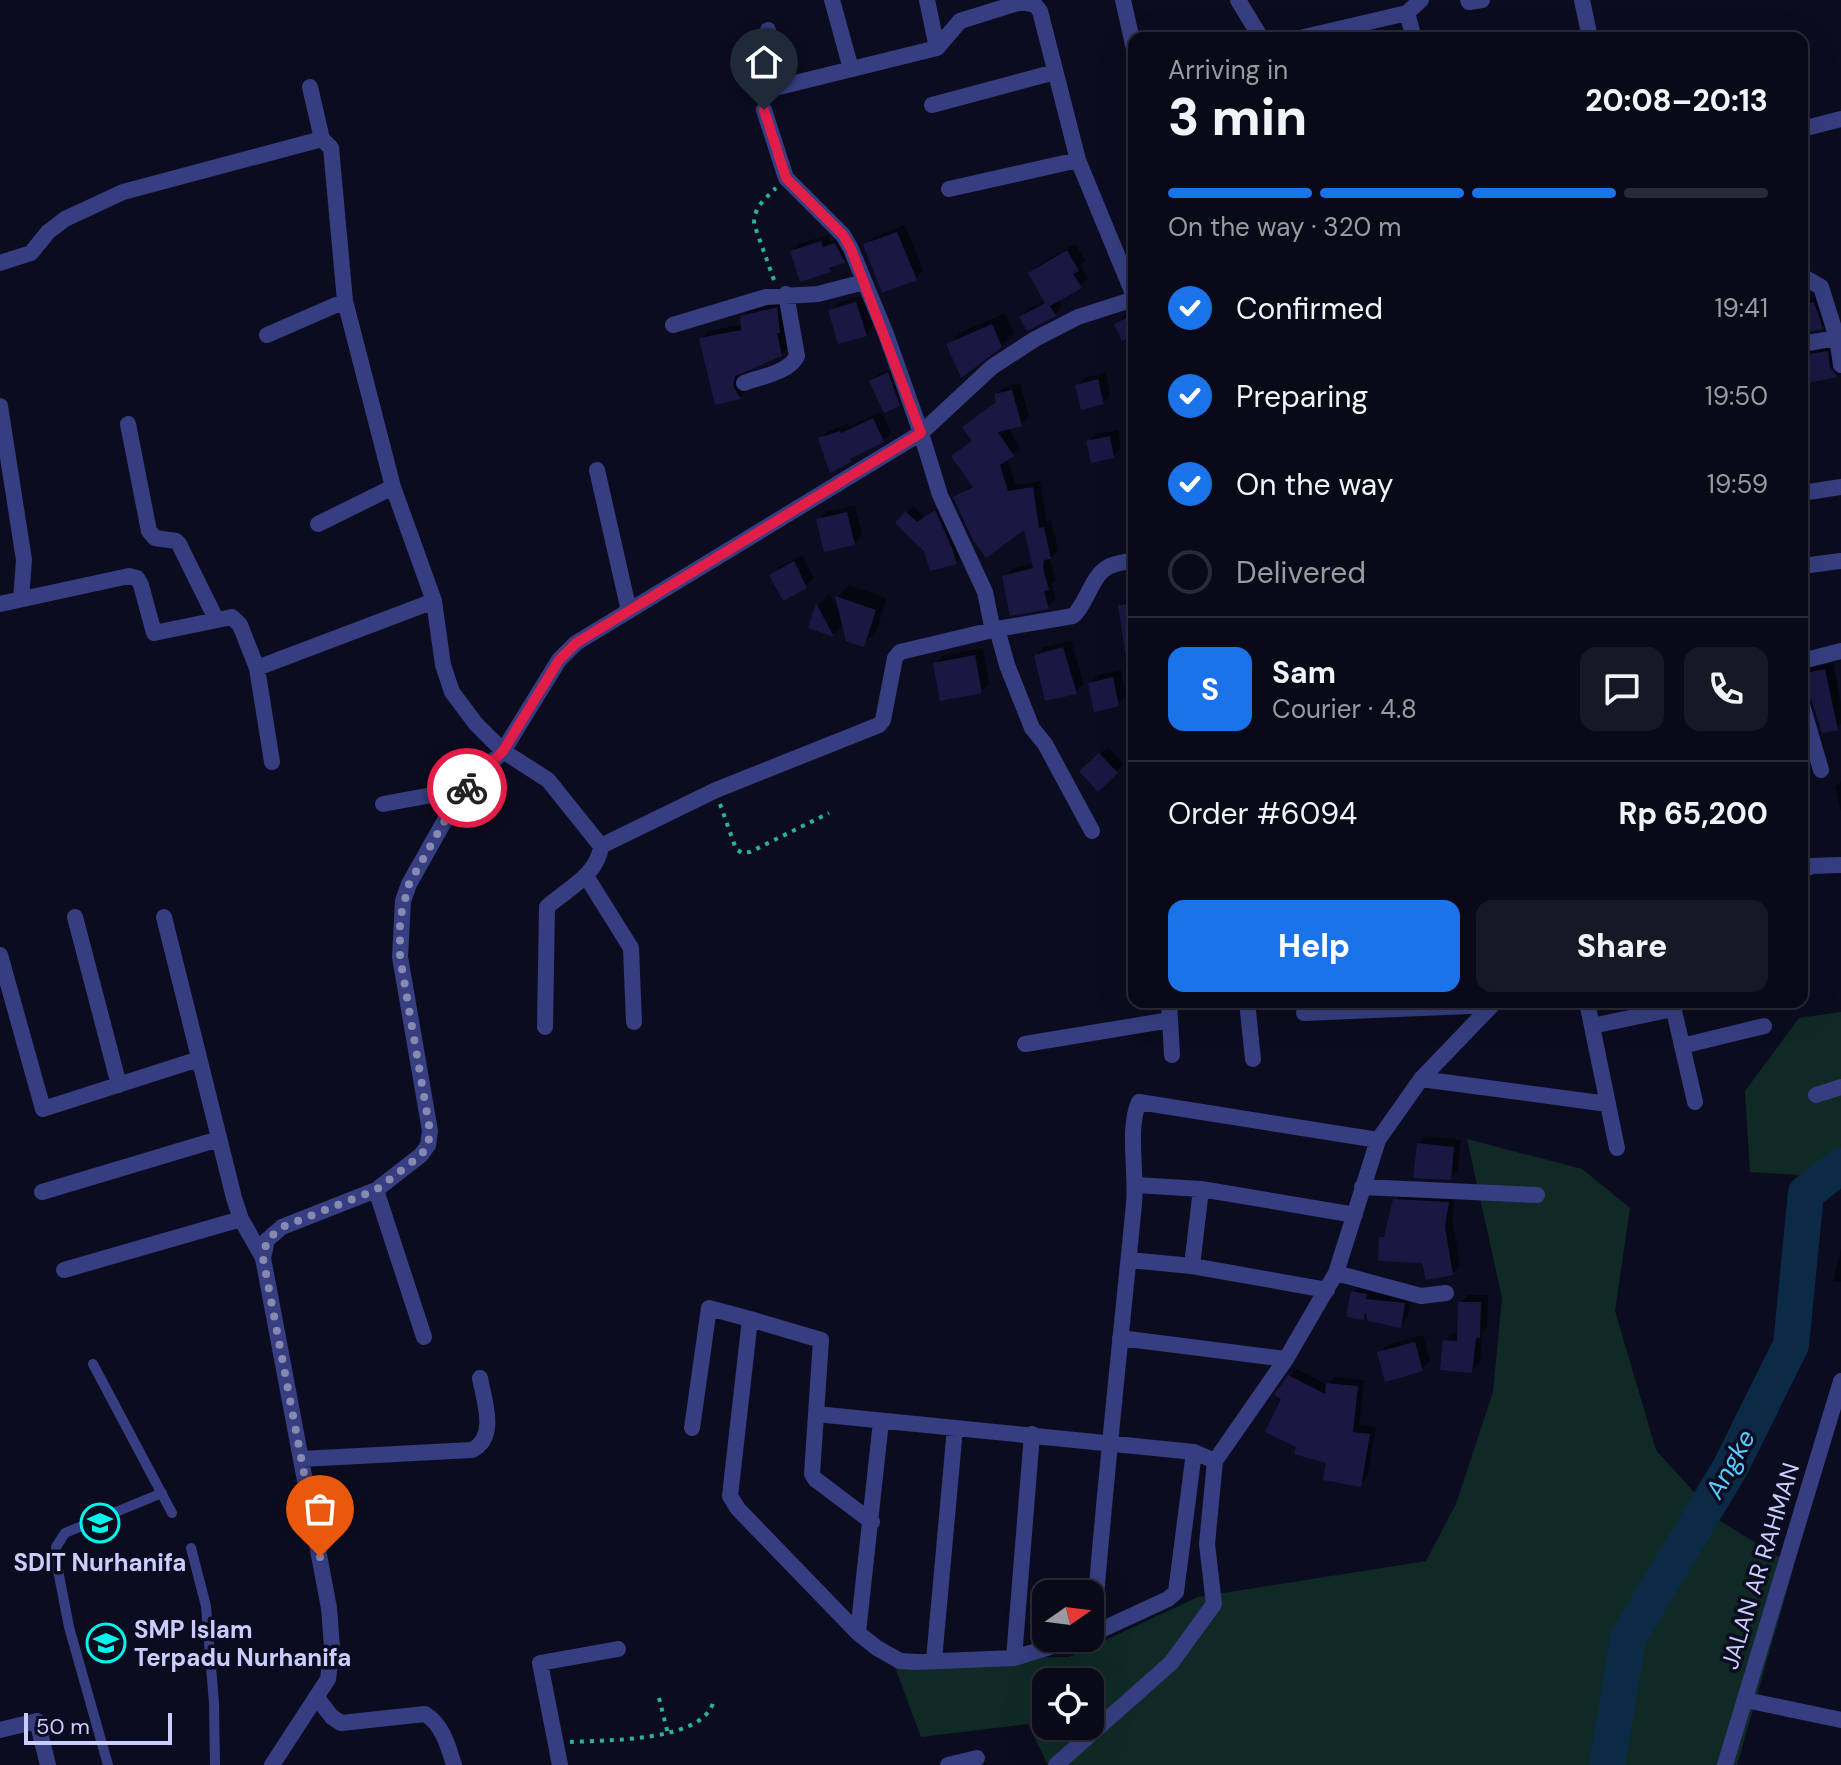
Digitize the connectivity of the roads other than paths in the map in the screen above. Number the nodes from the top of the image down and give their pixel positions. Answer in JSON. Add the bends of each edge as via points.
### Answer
{"nodes":[{"id":1,"x":832,"y":0,"type":"edge"},
{"id":2,"x":927,"y":0,"type":"edge"},
{"id":3,"x":1123,"y":0,"type":"edge"},
{"id":4,"x":1238,"y":0,"type":"edge"},
{"id":5,"x":1421,"y":0,"type":"edge"},
{"id":6,"x":1468,"y":0,"type":"edge"},
{"id":7,"x":1482,"y":0,"type":"edge"},
{"id":8,"x":1582,"y":0,"type":"edge"},
{"id":9,"x":1407,"y":13,"type":"junction"},
{"id":10,"x":768,"y":30,"type":"dead end"},
{"id":11,"x":1130,"y":32,"type":"edge"},
{"id":12,"x":1257,"y":32,"type":"edge"},
{"id":13,"x":1326,"y":32,"type":"edge"},
{"id":14,"x":1412,"y":32,"type":"edge"},
{"id":15,"x":1589,"y":32,"type":"edge"},
{"id":16,"x":937,"y":48,"type":"junction"},
{"id":17,"x":851,"y":69,"type":"junction"},
{"id":18,"x":1055,"y":72,"type":"junction"},
{"id":19,"x":310,"y":87,"type":"dead end"},
{"id":20,"x":932,"y":105,"type":"dead end"},
{"id":21,"x":764,"y":110,"type":"dead end"},
{"id":22,"x":1841,"y":119,"type":"edge"},
{"id":23,"x":1808,"y":127,"type":"edge"},
{"id":24,"x":322,"y":139,"type":"junction"},
{"id":25,"x":1078,"y":160,"type":"junction"},
{"id":26,"x":949,"y":189,"type":"dead end"},
{"id":27,"x":0,"y":263,"type":"edge"},
{"id":28,"x":1808,"y":279,"type":"edge"},
{"id":29,"x":864,"y":282,"type":"junction"},
{"id":30,"x":1128,"y":283,"type":"edge"},
{"id":31,"x":782,"y":294,"type":"junction"},
{"id":32,"x":1128,"y":300,"type":"edge"},
{"id":33,"x":345,"y":301,"type":"junction"},
{"id":34,"x":673,"y":325,"type":"dead end"},
{"id":35,"x":267,"y":335,"type":"dead end"},
{"id":36,"x":1837,"y":338,"type":"junction"},
{"id":37,"x":1808,"y":343,"type":"edge"},
{"id":38,"x":1841,"y":365,"type":"edge"},
{"id":39,"x":744,"y":383,"type":"dead end"},
{"id":40,"x":0,"y":406,"type":"edge"},
{"id":41,"x":128,"y":424,"type":"dead end"},
{"id":42,"x":921,"y":433,"type":"junction"},
{"id":43,"x":597,"y":470,"type":"dead end"},
{"id":44,"x":393,"y":487,"type":"junction"},
{"id":45,"x":1841,"y":487,"type":"edge"},
{"id":46,"x":1808,"y":492,"type":"edge"},
{"id":47,"x":318,"y":524,"type":"dead end"},
{"id":48,"x":1841,"y":561,"type":"edge"},
{"id":49,"x":1128,"y":562,"type":"edge"},
{"id":50,"x":1808,"y":565,"type":"edge"},
{"id":51,"x":21,"y":599,"type":"junction"},
{"id":52,"x":434,"y":601,"type":"junction"},
{"id":53,"x":0,"y":604,"type":"edge"},
{"id":54,"x":629,"y":611,"type":"junction"},
{"id":55,"x":216,"y":619,"type":"junction"},
{"id":56,"x":995,"y":630,"type":"junction"},
{"id":57,"x":1841,"y":651,"type":"edge"},
{"id":58,"x":1808,"y":659,"type":"edge"},
{"id":59,"x":257,"y":668,"type":"junction"},
{"id":60,"x":1808,"y":726,"type":"edge"},
{"id":61,"x":503,"y":751,"type":"junction"},
{"id":62,"x":272,"y":762,"type":"dead end"},
{"id":63,"x":1821,"y":770,"type":"dead end"},
{"id":64,"x":458,"y":797,"type":"junction"},
{"id":65,"x":383,"y":804,"type":"dead end"},
{"id":66,"x":1092,"y":831,"type":"dead end"},
{"id":67,"x":601,"y":846,"type":"junction"},
{"id":68,"x":1841,"y":865,"type":"edge"},
{"id":69,"x":1808,"y":868,"type":"edge"},
{"id":70,"x":586,"y":876,"type":"junction"},
{"id":71,"x":75,"y":917,"type":"dead end"},
{"id":72,"x":164,"y":917,"type":"dead end"},
{"id":73,"x":0,"y":955,"type":"edge"},
{"id":74,"x":1169,"y":1008,"type":"edge"},
{"id":75,"x":1248,"y":1008,"type":"edge"},
{"id":76,"x":1409,"y":1008,"type":"edge"},
{"id":77,"x":1489,"y":1008,"type":"edge"},
{"id":78,"x":1588,"y":1008,"type":"edge"},
{"id":79,"x":1664,"y":1008,"type":"edge"},
{"id":80,"x":1672,"y":1008,"type":"edge"},
{"id":81,"x":1304,"y":1013,"type":"dead end"},
{"id":82,"x":1170,"y":1020,"type":"junction"},
{"id":83,"x":634,"y":1022,"type":"dead end"},
{"id":84,"x":1592,"y":1026,"type":"junction"},
{"id":85,"x":1764,"y":1026,"type":"dead end"},
{"id":86,"x":545,"y":1027,"type":"dead end"},
{"id":87,"x":1025,"y":1044,"type":"dead end"},
{"id":88,"x":1682,"y":1046,"type":"junction"},
{"id":89,"x":1172,"y":1055,"type":"dead end"},
{"id":90,"x":199,"y":1059,"type":"junction"},
{"id":91,"x":1253,"y":1059,"type":"dead end"},
{"id":92,"x":1421,"y":1079,"type":"junction"},
{"id":93,"x":119,"y":1085,"type":"junction"},
{"id":94,"x":1841,"y":1087,"type":"edge"},
{"id":95,"x":1816,"y":1095,"type":"dead end"},
{"id":96,"x":1695,"y":1102,"type":"dead end"},
{"id":97,"x":1608,"y":1104,"type":"junction"},
{"id":98,"x":219,"y":1139,"type":"junction"},
{"id":99,"x":1378,"y":1140,"type":"junction"},
{"id":100,"x":1617,"y":1148,"type":"dead end"},
{"id":101,"x":1136,"y":1185,"type":"junction"},
{"id":102,"x":1362,"y":1187,"type":"junction"},
{"id":103,"x":1201,"y":1189,"type":"junction"},
{"id":104,"x":376,"y":1190,"type":"junction"},
{"id":105,"x":42,"y":1192,"type":"dead end"},
{"id":106,"x":1537,"y":1195,"type":"dead end"},
{"id":107,"x":1355,"y":1215,"type":"junction"},
{"id":108,"x":241,"y":1219,"type":"junction"},
{"id":109,"x":263,"y":1258,"type":"junction"},
{"id":110,"x":1129,"y":1260,"type":"junction"},
{"id":111,"x":1192,"y":1266,"type":"junction"},
{"id":112,"x":64,"y":1270,"type":"dead end"},
{"id":113,"x":1336,"y":1273,"type":"junction"},
{"id":114,"x":1327,"y":1290,"type":"junction"},
{"id":115,"x":1446,"y":1293,"type":"dead end"},
{"id":116,"x":750,"y":1319,"type":"junction"},
{"id":117,"x":424,"y":1337,"type":"dead end"},
{"id":118,"x":1120,"y":1338,"type":"junction"},
{"id":119,"x":1286,"y":1359,"type":"junction"},
{"id":120,"x":93,"y":1364,"type":"dead end"},
{"id":121,"x":480,"y":1378,"type":"dead end"},
{"id":122,"x":1841,"y":1381,"type":"edge"},
{"id":123,"x":816,"y":1414,"type":"junction"},
{"id":124,"x":881,"y":1421,"type":"junction"},
{"id":125,"x":692,"y":1428,"type":"dead end"},
{"id":126,"x":955,"y":1428,"type":"junction"},
{"id":127,"x":1032,"y":1434,"type":"junction"},
{"id":128,"x":1110,"y":1442,"type":"junction"},
{"id":129,"x":1194,"y":1452,"type":"junction"},
{"id":130,"x":301,"y":1459,"type":"junction"},
{"id":131,"x":1215,"y":1461,"type":"junction"},
{"id":132,"x":162,"y":1493,"type":"junction"},
{"id":133,"x":172,"y":1513,"type":"dead end"},
{"id":134,"x":872,"y":1522,"type":"junction"},
{"id":135,"x":191,"y":1548,"type":"dead end"},
{"id":136,"x":1094,"y":1580,"type":"edge"},
{"id":137,"x":1104,"y":1627,"type":"edge"},
{"id":138,"x":858,"y":1633,"type":"junction"},
{"id":139,"x":618,"y":1649,"type":"dead end"},
{"id":140,"x":1033,"y":1652,"type":"edge"},
{"id":141,"x":1014,"y":1658,"type":"junction"},
{"id":142,"x":934,"y":1660,"type":"junction"},
{"id":143,"x":317,"y":1698,"type":"junction"},
{"id":144,"x":1746,"y":1700,"type":"junction"},
{"id":145,"x":1841,"y":1720,"type":"edge"},
{"id":146,"x":0,"y":1730,"type":"edge"},
{"id":147,"x":977,"y":1758,"type":"dead end"},
{"id":148,"x":48,"y":1765,"type":"edge"},
{"id":149,"x":108,"y":1765,"type":"edge"},
{"id":150,"x":215,"y":1765,"type":"edge"},
{"id":151,"x":272,"y":1765,"type":"edge"},
{"id":152,"x":454,"y":1765,"type":"edge"},
{"id":153,"x":560,"y":1765,"type":"edge"},
{"id":154,"x":948,"y":1765,"type":"edge"},
{"id":155,"x":1056,"y":1765,"type":"edge"},
{"id":156,"x":1725,"y":1765,"type":"edge"}],
"edges":[{"from":1,"to":17,"type":"street"},
{"from":2,"to":16,"type":"street"},
{"from":3,"to":11,"type":"street"},
{"from":4,"to":12,"type":"street"},
{"from":5,"to":9,"type":"street"},
{"from":6,"to":7,"type":"street"},
{"from":8,"to":15,"type":"street"},
{"from":9,"to":13,"type":"street"},
{"from":9,"to":14,"type":"street"},
{"from":10,"to":17,"type":"street","via":[[779,87]]},
{"from":16,"to":17,"type":"street"},
{"from":16,"to":18,"type":"street","via":[[960,21],[1030,2],[1040,11]]},
{"from":18,"to":20,"type":"street"},
{"from":18,"to":25,"type":"street"},
{"from":19,"to":24,"type":"street"},
{"from":21,"to":29,"type":"street","via":[[786,178],[843,235]]},
{"from":22,"to":23,"type":"street"},
{"from":24,"to":27,"type":"street","via":[[123,192],[65,219],[31,253]]},
{"from":24,"to":33,"type":"street","via":[[331,148]]},
{"from":25,"to":26,"type":"street"},
{"from":25,"to":30,"type":"street"},
{"from":28,"to":36,"type":"street","via":[[1821,287]]},
{"from":29,"to":31,"type":"street","via":[[818,294]]},
{"from":29,"to":42,"type":"street"},
{"from":31,"to":34,"type":"street"},
{"from":31,"to":39,"type":"street","via":[[795,361]]},
{"from":32,"to":42,"type":"street","via":[[1035,339],[992,367]]},
{"from":33,"to":35,"type":"street"},
{"from":33,"to":44,"type":"street"},
{"from":36,"to":37,"type":"street"},
{"from":36,"to":38,"type":"street"},
{"from":40,"to":51,"type":"street","via":[[24,560]]},
{"from":41,"to":55,"type":"street","via":[[149,531],[155,538],[179,544]]},
{"from":42,"to":54,"type":"street"},
{"from":42,"to":56,"type":"street","via":[[940,495],[985,592]]},
{"from":43,"to":54,"type":"street"},
{"from":44,"to":47,"type":"street"},
{"from":44,"to":52,"type":"street"},
{"from":45,"to":46,"type":"street"},
{"from":48,"to":50,"type":"street"},
{"from":49,"to":56,"type":"street","via":[[1102,572],[1073,616]]},
{"from":51,"to":53,"type":"street"},
{"from":51,"to":55,"type":"street","via":[[129,576],[141,585],[154,633]]},
{"from":52,"to":59,"type":"street"},
{"from":52,"to":61,"type":"street","via":[[452,692]]},
{"from":54,"to":61,"type":"street","via":[[576,643],[559,660]]},
{"from":55,"to":59,"type":"street","via":[[236,619]]},
{"from":56,"to":66,"type":"street","via":[[1032,728]]},
{"from":56,"to":67,"type":"street","via":[[900,652],[879,725],[716,790]]},
{"from":57,"to":58,"type":"street"},
{"from":59,"to":62,"type":"street"},
{"from":60,"to":63,"type":"street"},
{"from":61,"to":64,"type":"street"},
{"from":61,"to":67,"type":"street","via":[[548,780]]},
{"from":64,"to":65,"type":"street","via":[[432,795]]},
{"from":64,"to":104,"type":"street","via":[[409,884],[400,919],[400,957],[430,1131],[428,1145]]},
{"from":67,"to":70,"type":"street"},
{"from":68,"to":69,"type":"street"},
{"from":70,"to":83,"type":"street","via":[[631,948]]},
{"from":70,"to":86,"type":"street","via":[[547,907]]},
{"from":71,"to":93,"type":"street"},
{"from":72,"to":90,"type":"street"},
{"from":73,"to":93,"type":"street","via":[[43,1109]]},
{"from":74,"to":82,"type":"street"},
{"from":75,"to":91,"type":"street"},
{"from":76,"to":81,"type":"street"},
{"from":77,"to":92,"type":"street"},
{"from":78,"to":84,"type":"street"},
{"from":79,"to":84,"type":"street"},
{"from":80,"to":88,"type":"street"},
{"from":82,"to":87,"type":"street"},
{"from":82,"to":89,"type":"street"},
{"from":84,"to":97,"type":"street"},
{"from":85,"to":88,"type":"street"},
{"from":88,"to":96,"type":"street"},
{"from":90,"to":93,"type":"street"},
{"from":90,"to":98,"type":"street"},
{"from":92,"to":97,"type":"street"},
{"from":92,"to":99,"type":"street"},
{"from":94,"to":95,"type":"street"},
{"from":97,"to":100,"type":"street"},
{"from":98,"to":105,"type":"street"},
{"from":98,"to":108,"type":"street"},
{"from":99,"to":101,"type":"street","via":[[1139,1102],[1134,1113]]},
{"from":99,"to":102,"type":"street"},
{"from":101,"to":103,"type":"street"},
{"from":101,"to":110,"type":"street"},
{"from":102,"to":106,"type":"street"},
{"from":102,"to":107,"type":"street"},
{"from":103,"to":107,"type":"street"},
{"from":103,"to":111,"type":"street"},
{"from":104,"to":109,"type":"street","via":[[282,1227],[267,1240]]},
{"from":104,"to":117,"type":"street"},
{"from":107,"to":113,"type":"street"},
{"from":108,"to":109,"type":"street"},
{"from":108,"to":112,"type":"street"},
{"from":109,"to":130,"type":"street"},
{"from":110,"to":111,"type":"street"},
{"from":110,"to":118,"type":"street"},
{"from":111,"to":114,"type":"street"},
{"from":113,"to":114,"type":"street"},
{"from":113,"to":115,"type":"street","via":[[1421,1296]]},
{"from":114,"to":119,"type":"street"},
{"from":116,"to":123,"type":"street","via":[[821,1340]]},
{"from":116,"to":125,"type":"street","via":[[709,1308]]},
{"from":116,"to":138,"type":"street","via":[[730,1496]]},
{"from":118,"to":119,"type":"street"},
{"from":118,"to":128,"type":"street"},
{"from":119,"to":131,"type":"street"},
{"from":120,"to":132,"type":"lane"},
{"from":121,"to":130,"type":"street","via":[[488,1424],[486,1439],[472,1450]]},
{"from":122,"to":144,"type":"street","name":"JALAN AR RAHMAN"},
{"from":123,"to":124,"type":"street"},
{"from":123,"to":134,"type":"street","via":[[812,1474]]},
{"from":124,"to":126,"type":"street"},
{"from":124,"to":134,"type":"street"},
{"from":126,"to":127,"type":"street"},
{"from":126,"to":142,"type":"street"},
{"from":127,"to":128,"type":"street"},
{"from":127,"to":141,"type":"street"},
{"from":128,"to":129,"type":"street"},
{"from":128,"to":136,"type":"street"},
{"from":129,"to":131,"type":"street"},
{"from":129,"to":137,"type":"street","via":[[1179,1588],[1168,1599]]},
{"from":130,"to":143,"type":"street","via":[[332,1647],[328,1679]]},
{"from":131,"to":155,"type":"street","via":[[1207,1544],[1214,1604],[1171,1663]]},
{"from":132,"to":133,"type":"lane"},
{"from":132,"to":149,"type":"lane","via":[[65,1533],[56,1547],[69,1627]]},
{"from":134,"to":138,"type":"street"},
{"from":135,"to":150,"type":"lane","via":[[206,1606]]},
{"from":138,"to":142,"type":"street","via":[[900,1661]]},
{"from":139,"to":153,"type":"street","via":[[540,1663]]},
{"from":140,"to":141,"type":"street"},
{"from":141,"to":142,"type":"street"},
{"from":143,"to":151,"type":"street"},
{"from":143,"to":152,"type":"street","via":[[341,1723],[425,1714],[442,1732]]},
{"from":144,"to":145,"type":"street"},
{"from":144,"to":156,"type":"street","name":"JALAN AR RAHMAN"},
{"from":146,"to":148,"type":"street","via":[[37,1721]]},
{"from":147,"to":154,"type":"street"}]}
